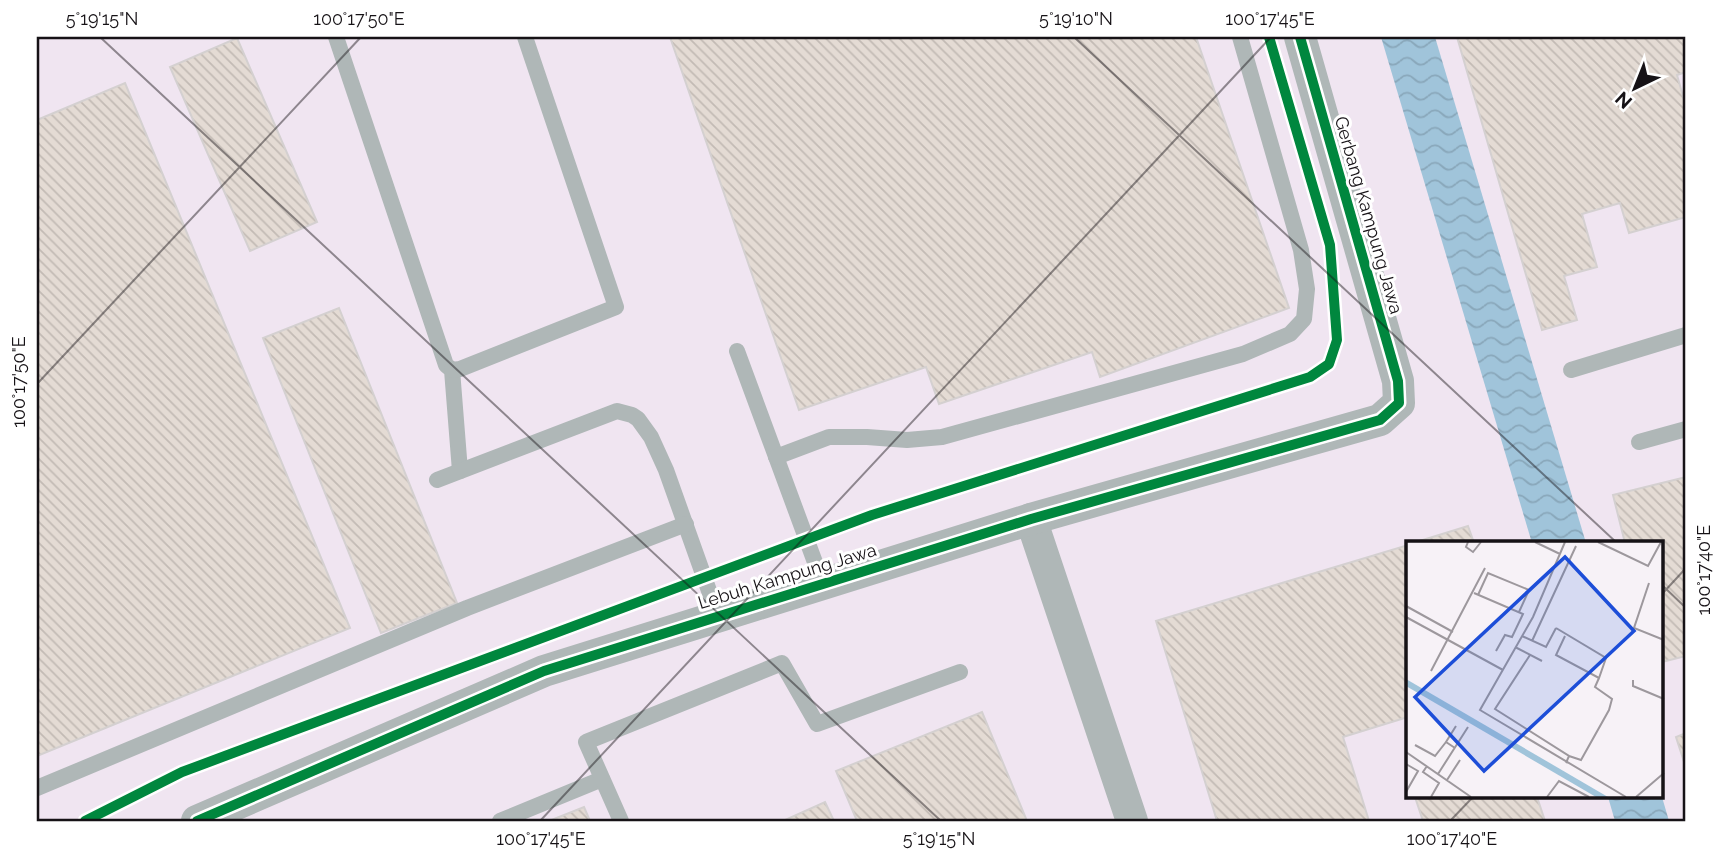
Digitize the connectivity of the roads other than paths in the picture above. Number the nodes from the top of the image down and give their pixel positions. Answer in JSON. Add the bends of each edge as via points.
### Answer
{"nodes":[{"id":1,"x":337,"y":37,"type":"edge"},
{"id":2,"x":525,"y":37,"type":"edge"},
{"id":3,"x":1240,"y":37,"type":"edge"},
{"id":4,"x":1300,"y":37,"type":"edge"},
{"id":5,"x":1686,"y":335,"type":"edge"},
{"id":6,"x":737,"y":351,"type":"dead end"},
{"id":7,"x":452,"y":370,"type":"junction"},
{"id":8,"x":1570,"y":370,"type":"dead end"},
{"id":9,"x":1399,"y":403,"type":"joint"},
{"id":10,"x":1686,"y":429,"type":"edge"},
{"id":11,"x":1639,"y":442,"type":"dead end"},
{"id":12,"x":776,"y":457,"type":"junction"},
{"id":13,"x":460,"y":471,"type":"junction"},
{"id":14,"x":437,"y":480,"type":"dead end"},
{"id":15,"x":1031,"y":519,"type":"junction"},
{"id":16,"x":685,"y":524,"type":"junction"},
{"id":17,"x":823,"y":584,"type":"junction"},
{"id":18,"x":718,"y":616,"type":"junction"},
{"id":19,"x":960,"y":672,"type":"dead end"},
{"id":20,"x":602,"y":779,"type":"junction"},
{"id":21,"x":37,"y":788,"type":"edge"},
{"id":22,"x":197,"y":821,"type":"edge"},
{"id":23,"x":500,"y":821,"type":"edge"},
{"id":24,"x":621,"y":821,"type":"edge"},
{"id":25,"x":1132,"y":821,"type":"edge"}],
"edges":[{"from":1,"to":7,"type":"lane","via":[[446,365]]},
{"from":2,"to":7,"type":"lane","via":[[616,307]]},
{"from":3,"to":12,"type":"lane","via":[[1301,250],[1307,289],[1304,320],[1290,334],[1243,354],[942,437],[829,437]]},
{"from":4,"to":9,"type":"street","name":"Gerbang Kampung Jawa","via":[[1398,381]]},
{"from":5,"to":8,"type":"lane"},
{"from":6,"to":12,"type":"lane"},
{"from":7,"to":13,"type":"lane"},
{"from":9,"to":15,"type":"street","name":"Lebuh Kampung Jawa","via":[[1380,420]]},
{"from":10,"to":11,"type":"lane"},
{"from":12,"to":17,"type":"lane"},
{"from":13,"to":14,"type":"lane"},
{"from":13,"to":16,"type":"lane","via":[[617,411],[638,419],[651,437]]},
{"from":15,"to":17,"type":"street","name":"Lebuh Kampung Jawa"},
{"from":15,"to":25,"type":"street"},
{"from":16,"to":18,"type":"lane"},
{"from":16,"to":21,"type":"lane","via":[[467,608]]},
{"from":17,"to":18,"type":"street","name":"Lebuh Kampung Jawa"},
{"from":18,"to":22,"type":"street","name":"Lebuh Kampung Jawa","via":[[544,671]]},
{"from":19,"to":20,"type":"lane","via":[[817,724],[782,663],[586,742]]},
{"from":20,"to":23,"type":"lane"},
{"from":20,"to":24,"type":"lane"}]}
